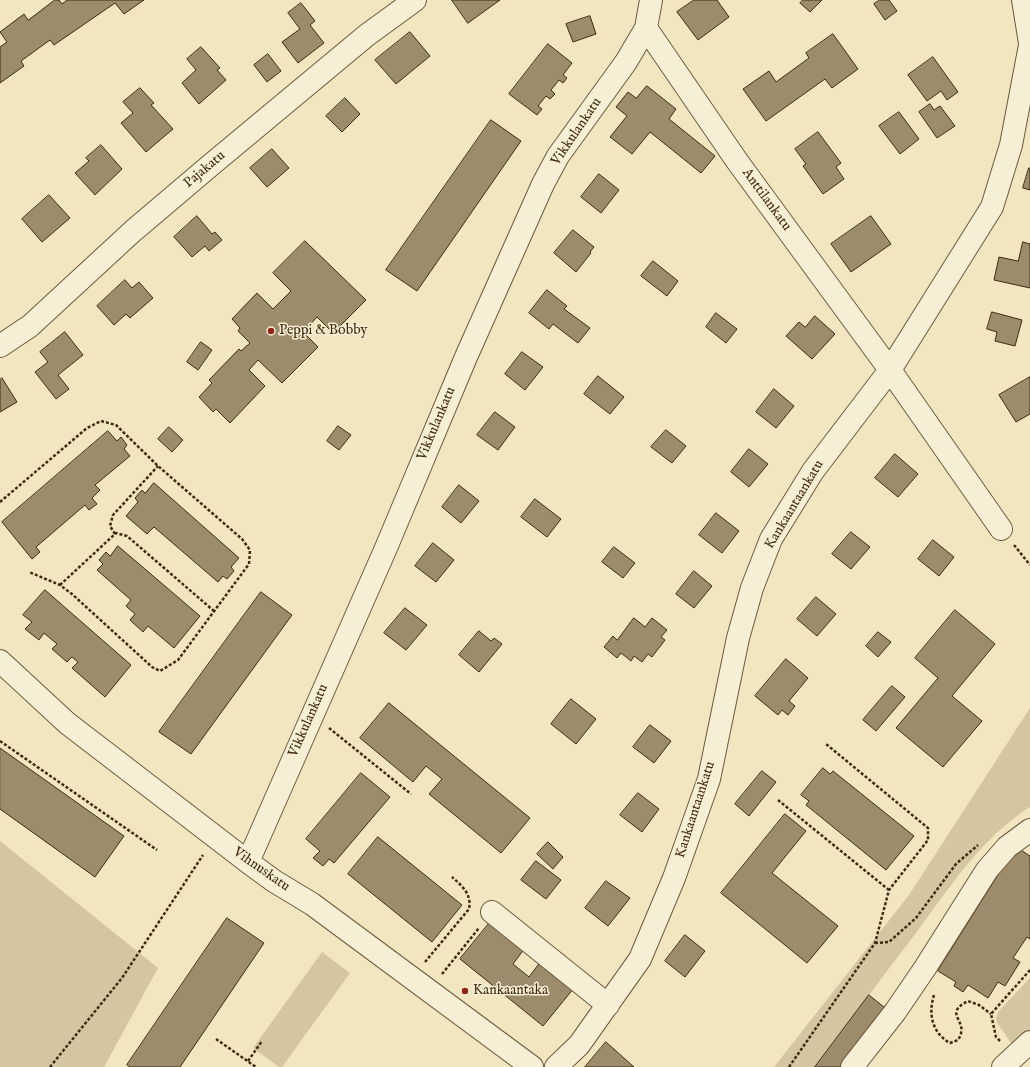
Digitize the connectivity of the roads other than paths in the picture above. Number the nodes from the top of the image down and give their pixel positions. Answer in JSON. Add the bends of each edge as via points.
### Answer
{"nodes":[{"id":1,"x":415,"y":0,"type":"edge"},
{"id":2,"x":651,"y":0,"type":"edge"},
{"id":3,"x":1023,"y":0,"type":"edge"},
{"id":4,"x":646,"y":28,"type":"junction"},
{"id":5,"x":1030,"y":44,"type":"edge"},
{"id":6,"x":0,"y":346,"type":"edge"},
{"id":7,"x":890,"y":370,"type":"junction"},
{"id":8,"x":1001,"y":529,"type":"dead end"},
{"id":9,"x":0,"y":661,"type":"edge"},
{"id":10,"x":1030,"y":830,"type":"edge"},
{"id":11,"x":248,"y":862,"type":"junction"},
{"id":12,"x":492,"y":912,"type":"road end"},
{"id":13,"x":608,"y":1005,"type":"junction"},
{"id":14,"x":1030,"y":1042,"type":"edge"},
{"id":15,"x":1007,"y":1063,"type":"edge"},
{"id":16,"x":532,"y":1067,"type":"edge"},
{"id":17,"x":556,"y":1067,"type":"edge"},
{"id":18,"x":852,"y":1067,"type":"edge"}],
"edges":[{"from":1,"to":6,"type":"street","name":"Pajakatu","via":[[367,35],[206,169],[133,231],[30,326]]},
{"from":2,"to":4,"type":"street","name":"Vikkulankatu"},
{"from":3,"to":5,"type":"street","name":"Kankaantaankatu"},
{"from":4,"to":7,"type":"street","name":"Anttilankatu","via":[[737,161]]},
{"from":4,"to":11,"type":"street","name":"Vikkulankatu","via":[[626,62],[558,156],[543,184]]},
{"from":5,"to":7,"type":"street","name":"Kankaantaankatu","via":[[1011,145],[992,207]]},
{"from":7,"to":8,"type":"street","name":"Anttilankatu"},
{"from":7,"to":13,"type":"street","name":"Kankaantaankatu","via":[[813,471],[771,539],[752,588],[738,638],[709,779],[674,878],[640,959]]},
{"from":9,"to":11,"type":"street","name":"Vihnuskatu","via":[[67,723]]},
{"from":10,"to":18,"type":"street","via":[[1007,847],[987,870],[895,1012]]},
{"from":11,"to":16,"type":"street","name":"Vihnuskatu","via":[[308,902]]},
{"from":12,"to":13,"type":"street"},
{"from":13,"to":17,"type":"street","name":"Kankaantaankatu","via":[[579,1045]]},
{"from":14,"to":15,"type":"street"}]}
